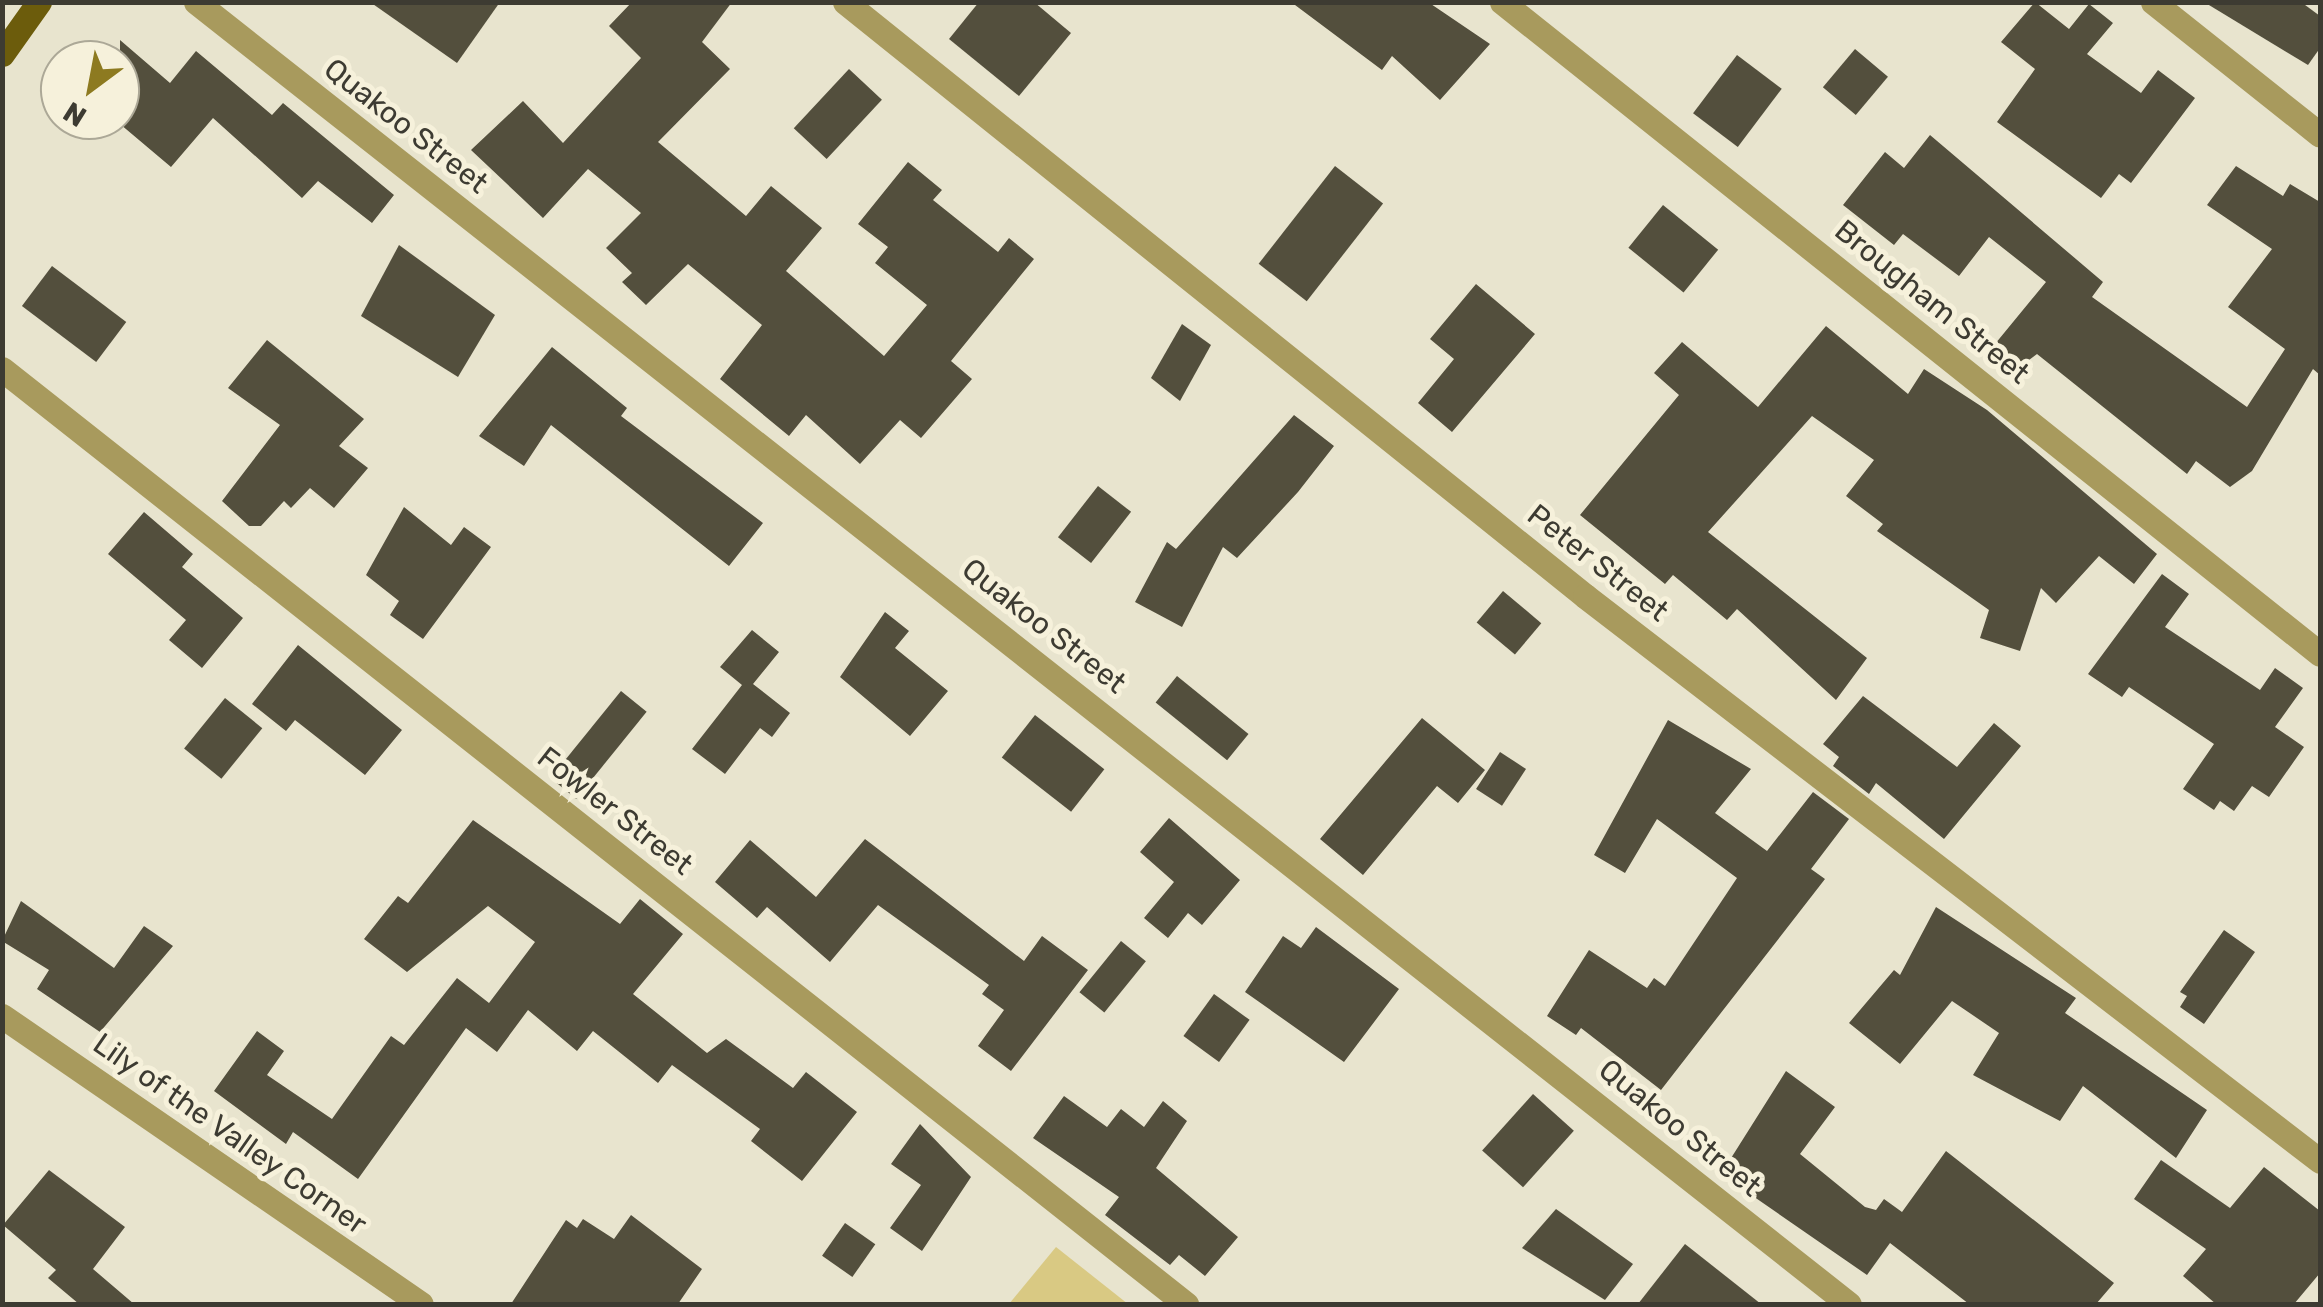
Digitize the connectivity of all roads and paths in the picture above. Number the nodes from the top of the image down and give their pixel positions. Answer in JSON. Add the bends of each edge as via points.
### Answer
{"nodes":[{"id":1,"x":39,"y":2,"type":"edge"},
{"id":2,"x":196,"y":2,"type":"edge"},
{"id":3,"x":846,"y":2,"type":"edge"},
{"id":4,"x":1502,"y":2,"type":"edge"},
{"id":5,"x":2152,"y":2,"type":"edge"},
{"id":6,"x":2,"y":54,"type":"edge"},
{"id":7,"x":2320,"y":135,"type":"edge"},
{"id":8,"x":2,"y":369,"type":"edge"},
{"id":9,"x":2320,"y":654,"type":"edge"},
{"id":10,"x":2,"y":1016,"type":"edge"},
{"id":11,"x":2320,"y":1161,"type":"edge"},
{"id":12,"x":421,"y":1304,"type":"edge"},
{"id":13,"x":1186,"y":1304,"type":"edge"},
{"id":14,"x":1849,"y":1304,"type":"edge"}],
"edges":[{"from":1,"to":6,"type":"main road"},
{"from":2,"to":14,"type":"street","name":"Quakoo Street"},
{"from":3,"to":11,"type":"street","name":"Peter Street","via":[[1584,596]]},
{"from":4,"to":9,"type":"street","name":"Brougham Street"},
{"from":5,"to":7,"type":"street"},
{"from":8,"to":13,"type":"street","name":"Fowler Street"},
{"from":10,"to":12,"type":"street","name":"Lily of the Valley Corner"}]}
